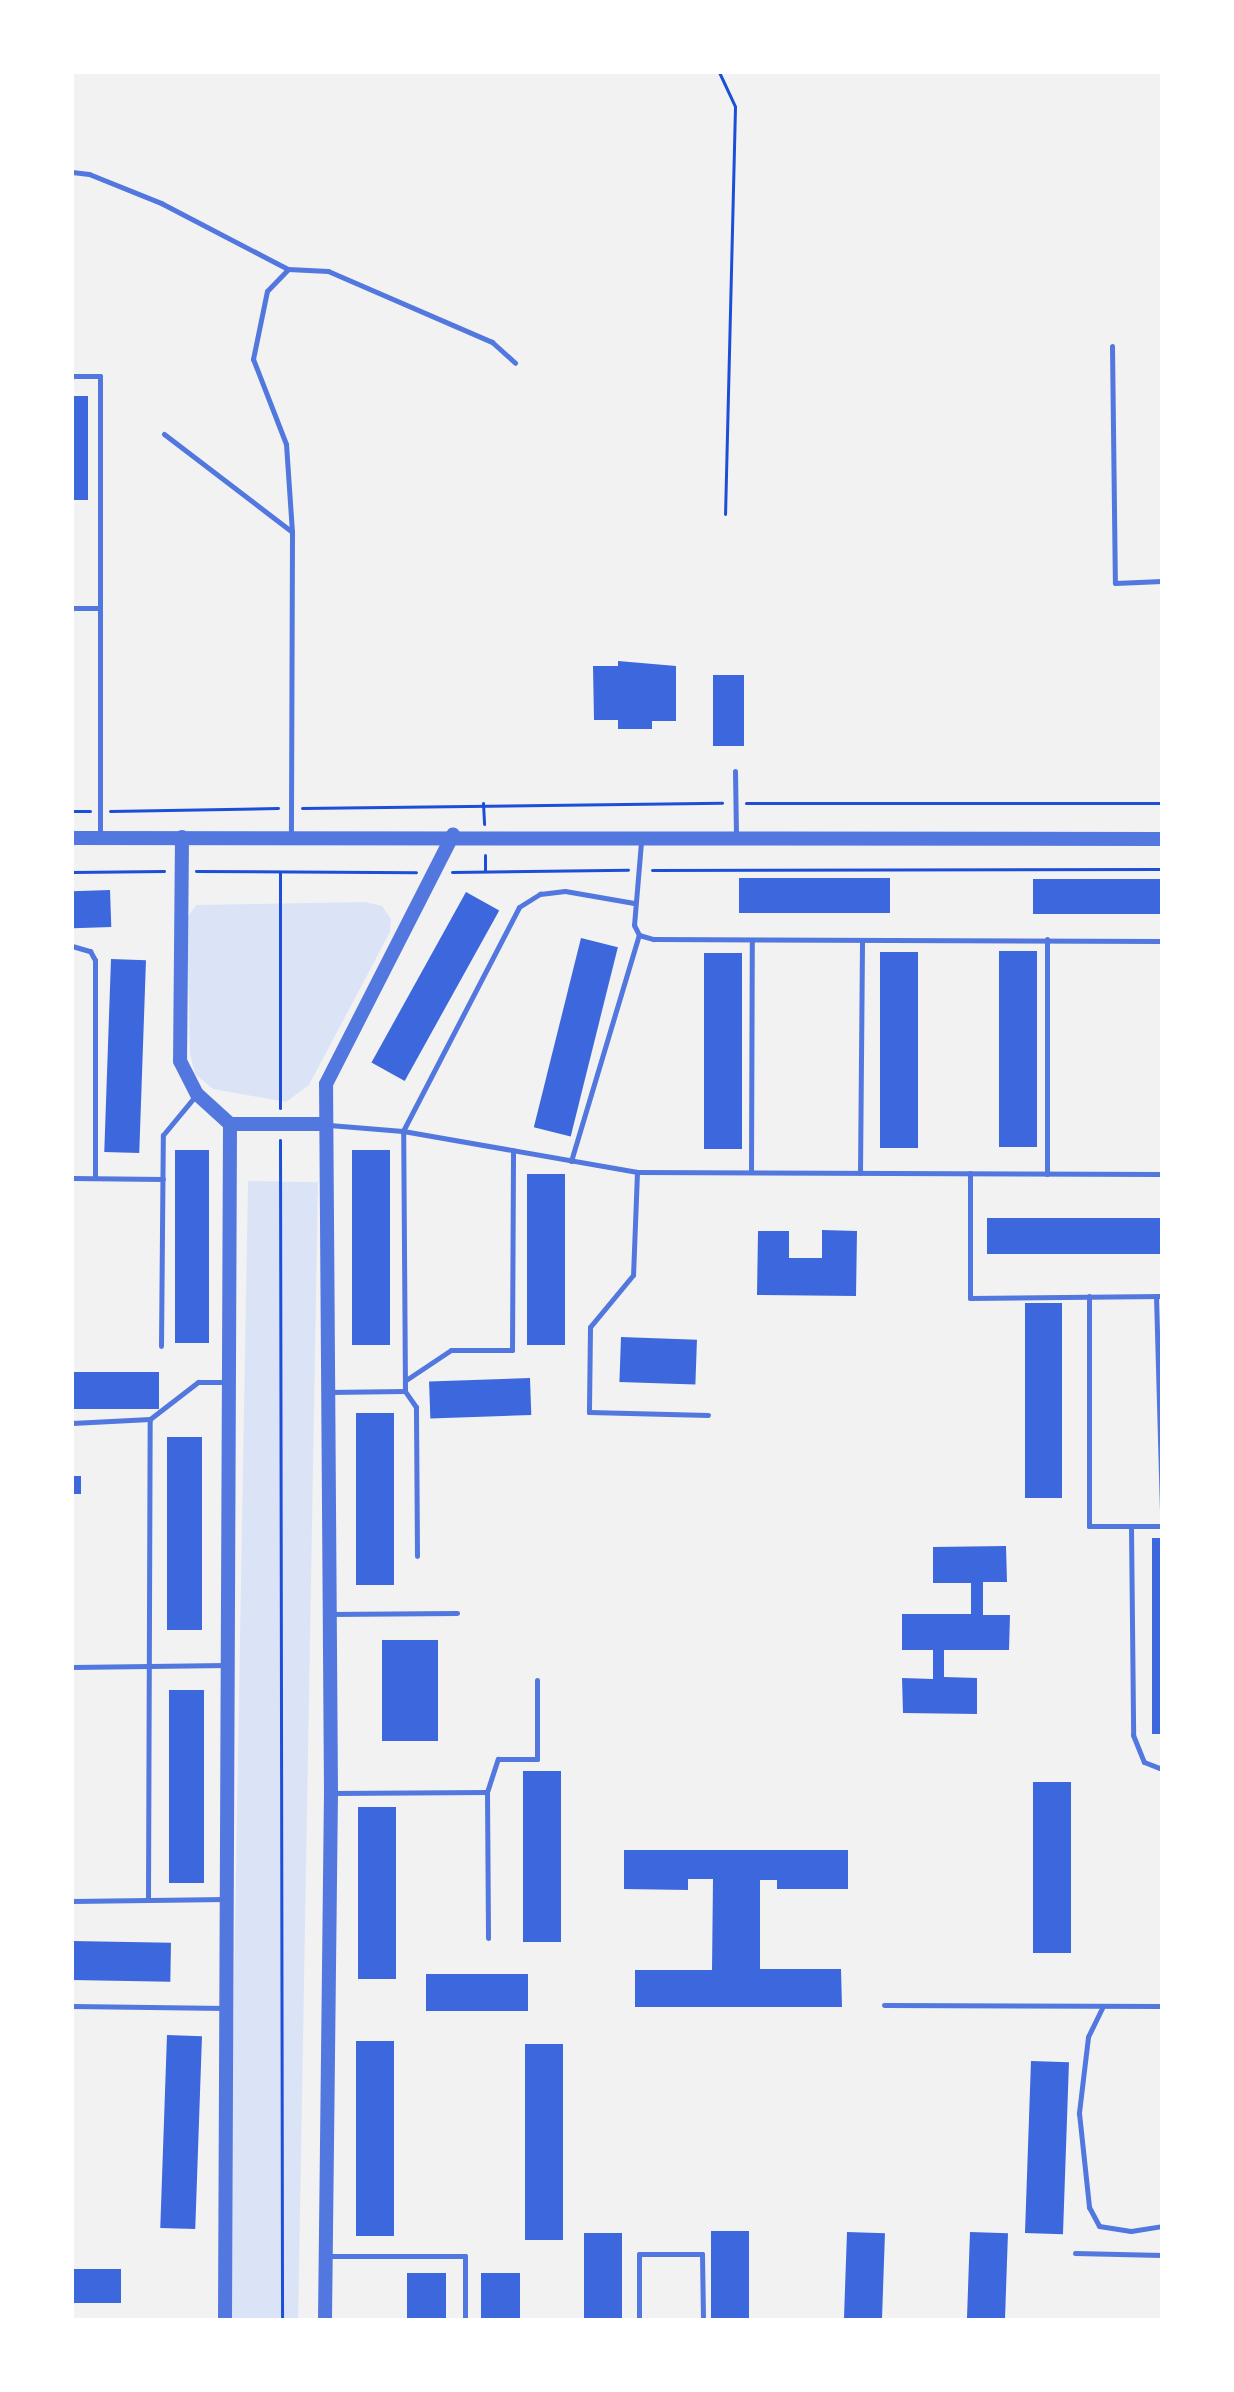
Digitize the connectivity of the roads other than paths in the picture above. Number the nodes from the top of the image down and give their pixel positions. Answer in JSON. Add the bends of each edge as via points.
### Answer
{"nodes":[{"id":1,"x":72,"y":172,"type":"edge"},
{"id":2,"x":288,"y":269,"type":"junction"},
{"id":3,"x":1112,"y":346,"type":"dead end"},
{"id":4,"x":515,"y":363,"type":"dead end"},
{"id":5,"x":72,"y":376,"type":"edge"},
{"id":6,"x":164,"y":434,"type":"dead end"},
{"id":7,"x":292,"y":532,"type":"junction"},
{"id":8,"x":1162,"y":581,"type":"edge"},
{"id":9,"x":72,"y":608,"type":"edge"},
{"id":10,"x":99,"y":608,"type":"junction"},
{"id":11,"x":735,"y":771,"type":"dead end"},
{"id":12,"x":453,"y":835,"type":"junction"},
{"id":13,"x":291,"y":836,"type":"junction"},
{"id":14,"x":182,"y":837,"type":"junction"},
{"id":15,"x":641,"y":837,"type":"junction"},
{"id":16,"x":736,"y":837,"type":"junction"},
{"id":17,"x":72,"y":838,"type":"edge"},
{"id":18,"x":100,"y":838,"type":"junction"},
{"id":19,"x":1162,"y":839,"type":"edge"},
{"id":20,"x":634,"y":903,"type":"junction"},
{"id":21,"x":639,"y":935,"type":"junction"},
{"id":22,"x":1047,"y":939,"type":"junction"},
{"id":23,"x":1162,"y":941,"type":"edge"},
{"id":24,"x":752,"y":942,"type":"junction"},
{"id":25,"x":862,"y":942,"type":"junction"},
{"id":26,"x":72,"y":946,"type":"edge"},
{"id":27,"x":197,"y":1094,"type":"junction"},
{"id":28,"x":230,"y":1124,"type":"junction"},
{"id":29,"x":324,"y":1124,"type":"junction"},
{"id":30,"x":403,"y":1131,"type":"junction"},
{"id":31,"x":513,"y":1150,"type":"junction"},
{"id":32,"x":571,"y":1161,"type":"junction"},
{"id":33,"x":637,"y":1172,"type":"junction"},
{"id":34,"x":751,"y":1172,"type":"junction"},
{"id":35,"x":860,"y":1173,"type":"junction"},
{"id":36,"x":970,"y":1173,"type":"junction"},
{"id":37,"x":1047,"y":1174,"type":"junction"},
{"id":38,"x":1162,"y":1174,"type":"edge"},
{"id":39,"x":72,"y":1178,"type":"edge"},
{"id":40,"x":95,"y":1178,"type":"junction"},
{"id":41,"x":163,"y":1179,"type":"junction"},
{"id":42,"x":1089,"y":1296,"type":"junction"},
{"id":43,"x":1159,"y":1296,"type":"edge"},
{"id":44,"x":161,"y":1346,"type":"dead end"},
{"id":45,"x":405,"y":1380,"type":"junction"},
{"id":46,"x":229,"y":1382,"type":"junction"},
{"id":47,"x":405,"y":1391,"type":"junction"},
{"id":48,"x":327,"y":1392,"type":"junction"},
{"id":49,"x":708,"y":1415,"type":"dead end"},
{"id":50,"x":150,"y":1419,"type":"junction"},
{"id":51,"x":72,"y":1423,"type":"edge"},
{"id":52,"x":1162,"y":1513,"type":"edge"},
{"id":53,"x":1162,"y":1526,"type":"edge"},
{"id":54,"x":1131,"y":1527,"type":"junction"},
{"id":55,"x":417,"y":1556,"type":"dead end"},
{"id":56,"x":457,"y":1613,"type":"dead end"},
{"id":57,"x":330,"y":1614,"type":"junction"},
{"id":58,"x":228,"y":1665,"type":"junction"},
{"id":59,"x":149,"y":1666,"type":"junction"},
{"id":60,"x":72,"y":1667,"type":"edge"},
{"id":61,"x":537,"y":1680,"type":"dead end"},
{"id":62,"x":1162,"y":1769,"type":"edge"},
{"id":63,"x":487,"y":1792,"type":"junction"},
{"id":64,"x":331,"y":1793,"type":"junction"},
{"id":65,"x":227,"y":1899,"type":"junction"},
{"id":66,"x":148,"y":1900,"type":"junction"},
{"id":67,"x":72,"y":1901,"type":"edge"},
{"id":68,"x":488,"y":1938,"type":"dead end"},
{"id":69,"x":884,"y":2005,"type":"dead end"},
{"id":70,"x":72,"y":2006,"type":"edge"},
{"id":71,"x":1162,"y":2006,"type":"edge"},
{"id":72,"x":227,"y":2008,"type":"junction"},
{"id":73,"x":1102,"y":2008,"type":"junction"},
{"id":74,"x":1162,"y":2226,"type":"edge"},
{"id":75,"x":1075,"y":2253,"type":"dead end"},
{"id":76,"x":1162,"y":2255,"type":"edge"},
{"id":77,"x":326,"y":2256,"type":"junction"},
{"id":78,"x":225,"y":2320,"type":"edge"},
{"id":79,"x":325,"y":2320,"type":"edge"},
{"id":80,"x":465,"y":2320,"type":"edge"},
{"id":81,"x":639,"y":2320,"type":"edge"},
{"id":82,"x":703,"y":2320,"type":"edge"}],
"edges":[{"from":1,"to":2,"type":"lane","via":[[161,203]]},
{"from":2,"to":4,"type":"lane","via":[[328,271],[492,342]]},
{"from":2,"to":7,"type":"lane","via":[[267,291],[253,359],[286,444]]},
{"from":3,"to":8,"type":"lane","via":[[1115,583]]},
{"from":5,"to":10,"type":"lane","via":[[100,376]]},
{"from":6,"to":7,"type":"lane"},
{"from":7,"to":13,"type":"lane"},
{"from":9,"to":10,"type":"lane"},
{"from":10,"to":18,"type":"lane"},
{"from":11,"to":16,"type":"lane"},
{"from":12,"to":13,"type":"street"},
{"from":12,"to":15,"type":"street"},
{"from":12,"to":29,"type":"street","via":[[326,1084]]},
{"from":13,"to":14,"type":"street"},
{"from":14,"to":18,"type":"street"},
{"from":14,"to":27,"type":"street","via":[[180,1061]]},
{"from":15,"to":16,"type":"street"},
{"from":15,"to":20,"type":"lane"},
{"from":16,"to":19,"type":"street"},
{"from":17,"to":18,"type":"street"},
{"from":20,"to":21,"type":"lane"},
{"from":20,"to":30,"type":"lane","via":[[565,891],[540,894],[519,907]]},
{"from":21,"to":24,"type":"lane"},
{"from":21,"to":32,"type":"lane"},
{"from":22,"to":23,"type":"lane"},
{"from":22,"to":25,"type":"lane"},
{"from":22,"to":37,"type":"lane"},
{"from":24,"to":25,"type":"lane"},
{"from":24,"to":34,"type":"lane"},
{"from":25,"to":35,"type":"lane"},
{"from":26,"to":40,"type":"lane","via":[[90,951],[95,960]]},
{"from":27,"to":28,"type":"street"},
{"from":27,"to":41,"type":"lane","via":[[163,1135]]},
{"from":28,"to":29,"type":"street"},
{"from":28,"to":46,"type":"street"},
{"from":29,"to":30,"type":"lane"},
{"from":29,"to":48,"type":"street"},
{"from":30,"to":31,"type":"lane"},
{"from":30,"to":45,"type":"lane"},
{"from":31,"to":32,"type":"lane"},
{"from":31,"to":45,"type":"lane","via":[[512,1350],[451,1350]]},
{"from":32,"to":33,"type":"lane"},
{"from":33,"to":34,"type":"lane"},
{"from":33,"to":49,"type":"lane","via":[[633,1275],[590,1327],[589,1412]]},
{"from":34,"to":35,"type":"lane"},
{"from":35,"to":36,"type":"lane"},
{"from":36,"to":37,"type":"lane"},
{"from":36,"to":42,"type":"lane","via":[[970,1298]]},
{"from":37,"to":38,"type":"lane"},
{"from":39,"to":40,"type":"lane"},
{"from":40,"to":41,"type":"lane"},
{"from":41,"to":44,"type":"lane"},
{"from":42,"to":43,"type":"lane"},
{"from":42,"to":54,"type":"lane","via":[[1089,1526]]},
{"from":43,"to":52,"type":"lane"},
{"from":45,"to":47,"type":"lane"},
{"from":46,"to":50,"type":"lane","via":[[198,1382]]},
{"from":46,"to":58,"type":"street"},
{"from":47,"to":48,"type":"lane"},
{"from":47,"to":55,"type":"lane","via":[[416,1407]]},
{"from":48,"to":57,"type":"street"},
{"from":50,"to":51,"type":"lane"},
{"from":50,"to":59,"type":"lane"},
{"from":53,"to":54,"type":"lane"},
{"from":54,"to":62,"type":"lane","via":[[1133,1735],[1144,1762]]},
{"from":56,"to":57,"type":"lane"},
{"from":57,"to":64,"type":"street"},
{"from":58,"to":59,"type":"lane"},
{"from":58,"to":65,"type":"street"},
{"from":59,"to":60,"type":"lane"},
{"from":59,"to":66,"type":"lane"},
{"from":61,"to":63,"type":"lane","via":[[537,1759],[498,1759]]},
{"from":63,"to":64,"type":"lane"},
{"from":63,"to":68,"type":"lane"},
{"from":64,"to":77,"type":"street"},
{"from":65,"to":66,"type":"lane"},
{"from":65,"to":72,"type":"street"},
{"from":66,"to":67,"type":"lane"},
{"from":69,"to":73,"type":"lane"},
{"from":70,"to":72,"type":"lane"},
{"from":71,"to":73,"type":"lane"},
{"from":72,"to":78,"type":"street"},
{"from":73,"to":74,"type":"lane","via":[[1088,2037],[1079,2113],[1089,2207],[1099,2226],[1131,2231]]},
{"from":75,"to":76,"type":"lane"},
{"from":77,"to":79,"type":"street"},
{"from":77,"to":80,"type":"lane","via":[[465,2256]]},
{"from":81,"to":82,"type":"lane","via":[[639,2254],[702,2254]]}]}
